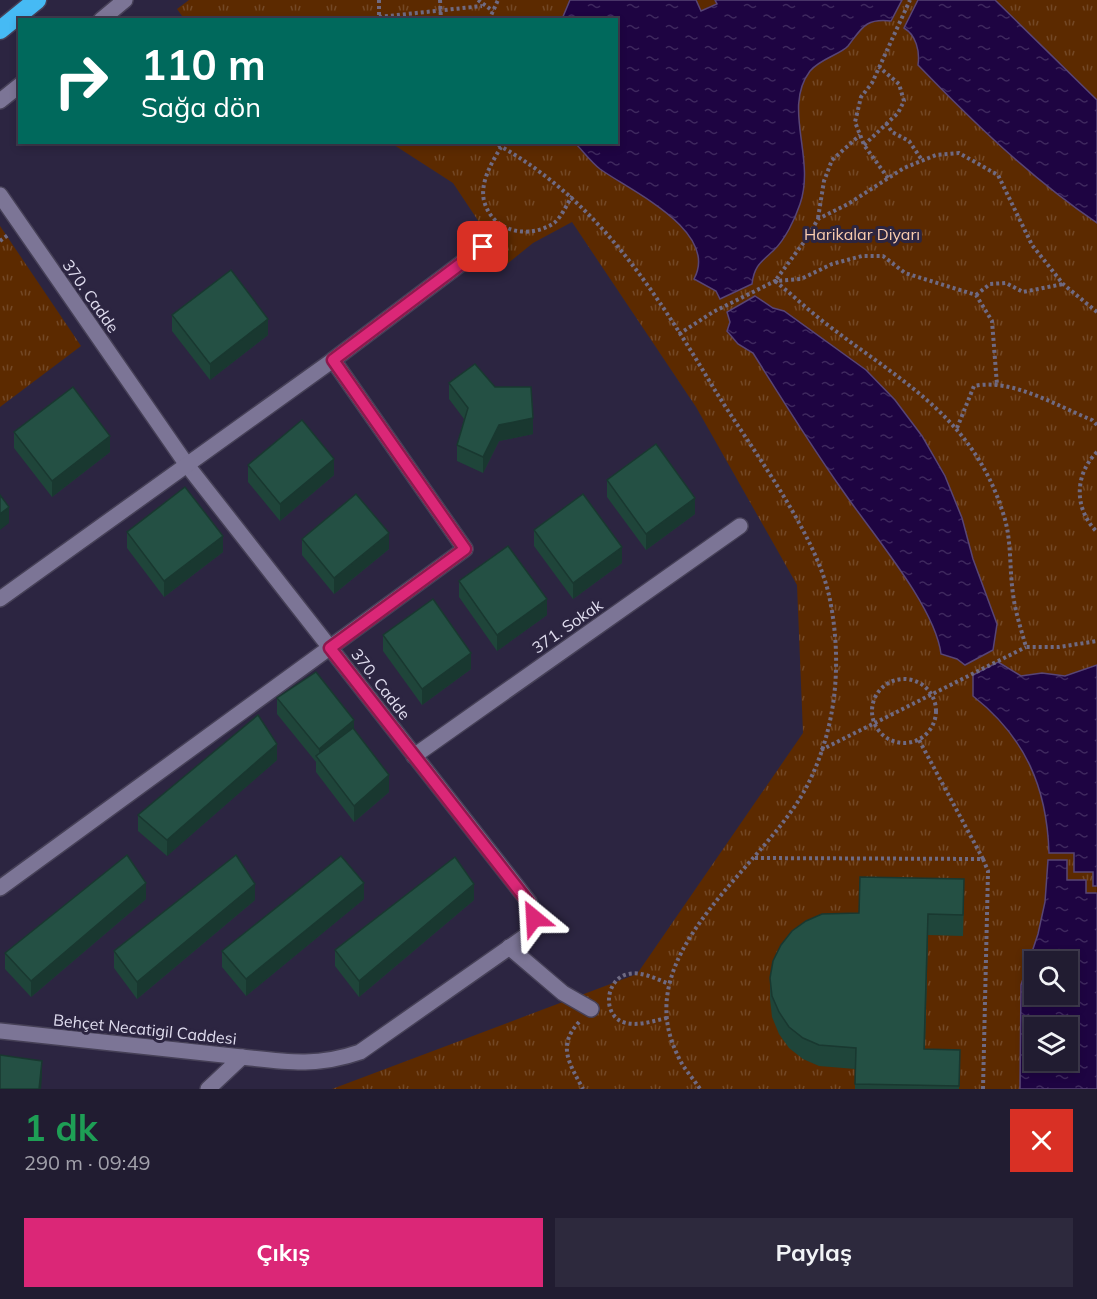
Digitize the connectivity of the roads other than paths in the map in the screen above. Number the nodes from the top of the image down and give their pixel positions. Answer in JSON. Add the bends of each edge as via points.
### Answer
{"nodes":[{"id":1,"x":37,"y":0,"type":"edge"},
{"id":2,"x":125,"y":0,"type":"edge"},
{"id":3,"x":103,"y":18,"type":"edge"},
{"id":4,"x":0,"y":30,"type":"edge"},
{"id":5,"x":18,"y":87,"type":"edge"},
{"id":6,"x":0,"y":101,"type":"edge"},
{"id":7,"x":0,"y":195,"type":"edge"},
{"id":8,"x":483,"y":247,"type":"dead end"},
{"id":9,"x":333,"y":360,"type":"junction"},
{"id":10,"x":187,"y":465,"type":"junction"},
{"id":11,"x":740,"y":526,"type":"dead end"},
{"id":12,"x":0,"y":599,"type":"edge"},
{"id":13,"x":330,"y":648,"type":"junction"},
{"id":14,"x":414,"y":756,"type":"junction"},
{"id":15,"x":0,"y":888,"type":"edge"},
{"id":16,"x":509,"y":947,"type":"junction"},
{"id":17,"x":591,"y":1009,"type":"road end"},
{"id":18,"x":0,"y":1031,"type":"edge"},
{"id":19,"x":242,"y":1057,"type":"junction"},
{"id":20,"x":208,"y":1089,"type":"edge"}],
"edges":[{"from":1,"to":4,"type":"highway"},
{"from":2,"to":3,"type":"street"},
{"from":5,"to":6,"type":"street"},
{"from":7,"to":10,"type":"street","name":"370. Cadde"},
{"from":8,"to":9,"type":"street"},
{"from":9,"to":10,"type":"street"},
{"from":9,"to":13,"type":"street","via":[[465,549]]},
{"from":10,"to":12,"type":"street"},
{"from":10,"to":13,"type":"street","name":"370. Cadde"},
{"from":11,"to":14,"type":"street","name":"371. Sokak"},
{"from":13,"to":14,"type":"street","name":"370. Cadde"},
{"from":13,"to":15,"type":"street"},
{"from":14,"to":16,"type":"street","name":"370. Cadde","via":[[529,903],[534,918],[527,935]]},
{"from":16,"to":17,"type":"street","via":[[563,993]]},
{"from":16,"to":19,"type":"street","name":"370. Cadde","via":[[360,1052],[306,1064]]},
{"from":18,"to":19,"type":"street","name":"Behçet Necatigil Caddesi"},
{"from":19,"to":20,"type":"street","name":"Behçet Necatigil Caddesi"}]}
